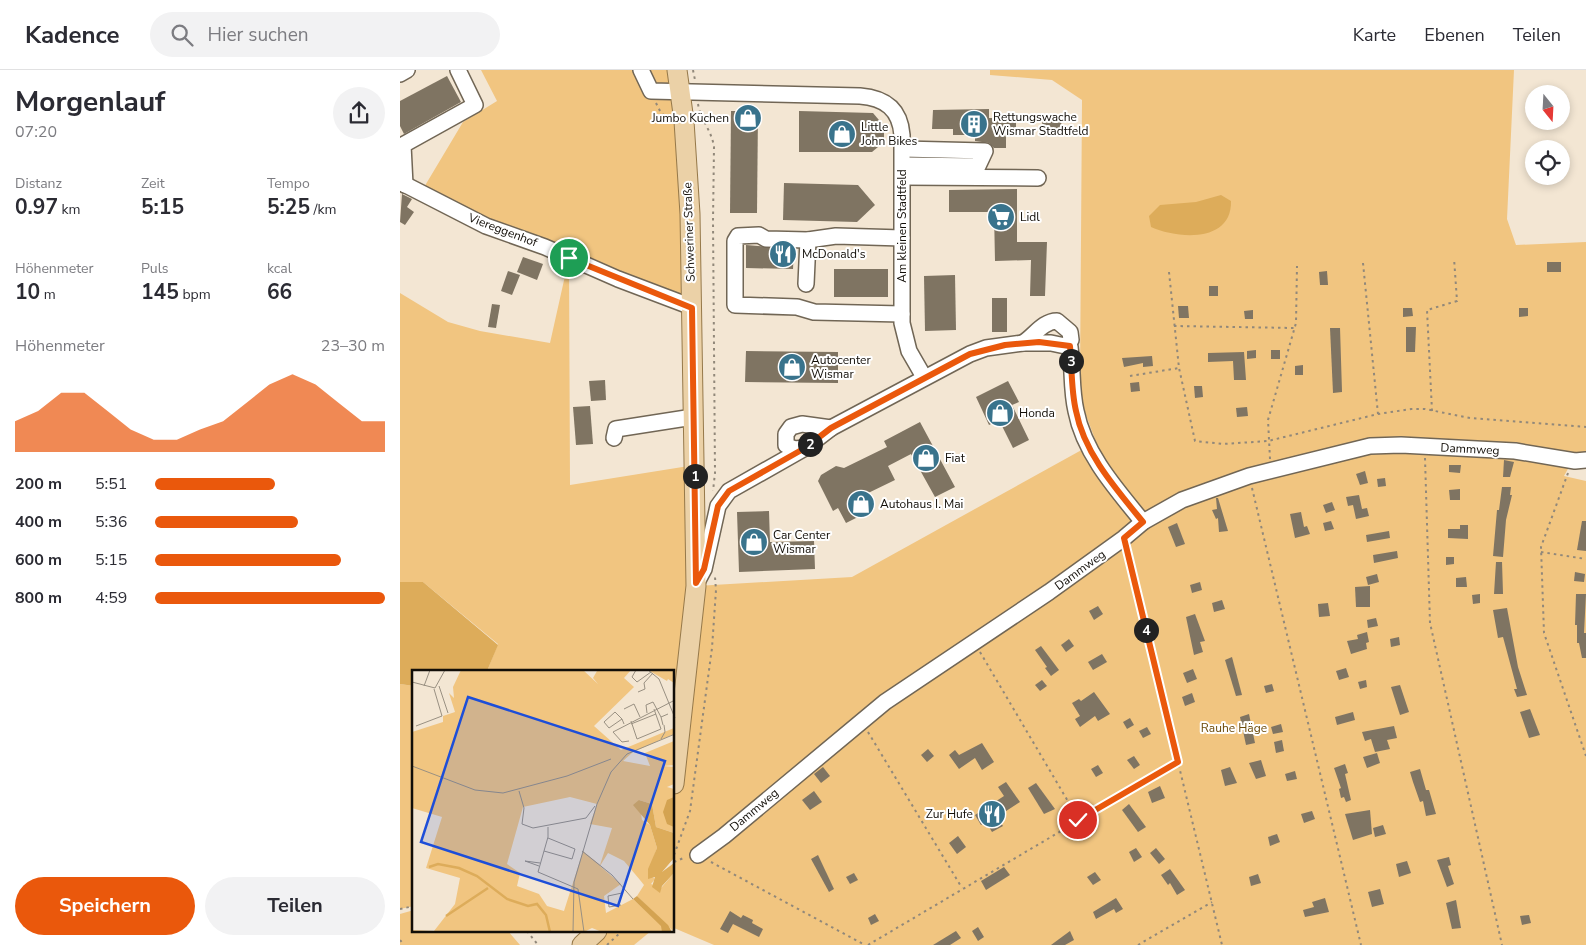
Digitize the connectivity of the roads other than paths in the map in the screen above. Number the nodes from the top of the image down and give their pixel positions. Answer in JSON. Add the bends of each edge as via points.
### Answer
{"nodes":[{"id":1,"x":407,"y":70,"type":"edge"},
{"id":2,"x":458,"y":70,"type":"edge"},
{"id":3,"x":641,"y":70,"type":"edge"},
{"id":4,"x":677,"y":70,"type":"edge"},
{"id":5,"x":400,"y":74,"type":"edge"},
{"id":6,"x":680,"y":90,"type":"junction"},
{"id":7,"x":401,"y":143,"type":"edge"},
{"id":8,"x":902,"y":149,"type":"junction"},
{"id":9,"x":903,"y":171,"type":"junction"},
{"id":10,"x":1038,"y":178,"type":"dead end"},
{"id":11,"x":402,"y":184,"type":"edge"},
{"id":12,"x":902,"y":238,"type":"junction"},
{"id":13,"x":808,"y":240,"type":"junction"},
{"id":14,"x":806,"y":284,"type":"dead end"},
{"id":15,"x":692,"y":308,"type":"junction"},
{"id":16,"x":902,"y":314,"type":"junction"},
{"id":17,"x":1023,"y":343,"type":"junction"},
{"id":18,"x":1067,"y":344,"type":"junction"},
{"id":19,"x":924,"y":377,"type":"junction"},
{"id":20,"x":693,"y":417,"type":"junction"},
{"id":21,"x":802,"y":424,"type":"junction"},
{"id":22,"x":831,"y":428,"type":"junction"},
{"id":23,"x":614,"y":438,"type":"dead end"},
{"id":24,"x":808,"y":446,"type":"junction"},
{"id":25,"x":1581,"y":461,"type":"edge"},
{"id":26,"x":1143,"y":522,"type":"junction"},
{"id":27,"x":696,"y":583,"type":"junction"},
{"id":28,"x":675,"y":775,"type":"edge"},
{"id":29,"x":698,"y":855,"type":"road end"},
{"id":30,"x":596,"y":932,"type":"edge"},
{"id":31,"x":582,"y":945,"type":"edge"}],
"edges":[{"from":1,"to":5,"type":"street"},
{"from":2,"to":7,"type":"street","via":[[475,105]]},
{"from":3,"to":6,"type":"street","name":"Am kleinen Stadtfeld","via":[[651,92]]},
{"from":4,"to":6,"type":"main road","name":"Schweriner Straße"},
{"from":6,"to":8,"type":"street","name":"Am kleinen Stadtfeld","via":[[879,98],[899,119]]},
{"from":6,"to":15,"type":"main road","name":"Schweriner Straße","via":[[690,214]]},
{"from":7,"to":11,"type":"street"},
{"from":8,"to":9,"type":"street","name":"Am kleinen Stadtfeld"},
{"from":8,"to":9,"type":"street","via":[[985,150],[978,166]]},
{"from":9,"to":10,"type":"street"},
{"from":9,"to":12,"type":"street","name":"Am kleinen Stadtfeld"},
{"from":11,"to":15,"type":"street","name":"Viereggenhof","via":[[486,226]]},
{"from":12,"to":13,"type":"street","via":[[836,236]]},
{"from":12,"to":16,"type":"street","name":"Am kleinen Stadtfeld"},
{"from":13,"to":14,"type":"street"},
{"from":13,"to":16,"type":"street","via":[[738,236],[735,241],[735,305]]},
{"from":15,"to":20,"type":"main road","name":"Schweriner Straße"},
{"from":16,"to":19,"type":"street","name":"Am kleinen Stadtfeld","via":[[904,338]]},
{"from":17,"to":18,"type":"street"},
{"from":17,"to":18,"type":"street","via":[[1046,323],[1056,321],[1070,332],[1071,340]]},
{"from":17,"to":19,"type":"street","via":[[986,348]]},
{"from":18,"to":26,"type":"street","via":[[1070,346],[1076,412],[1084,437],[1113,484]]},
{"from":19,"to":22,"type":"street"},
{"from":20,"to":23,"type":"street","via":[[616,429]]},
{"from":20,"to":27,"type":"main road","name":"Schweriner Straße"},
{"from":21,"to":22,"type":"street"},
{"from":21,"to":24,"type":"street","via":[[813,433]]},
{"from":21,"to":24,"type":"street","via":[[789,429],[785,440],[789,447]]},
{"from":22,"to":24,"type":"street"},
{"from":24,"to":27,"type":"street","via":[[729,491],[718,506],[704,569]]},
{"from":25,"to":26,"type":"street","name":"Dammweg","via":[[1515,451],[1370,446],[1249,476],[1182,500]]},
{"from":26,"to":29,"type":"street","name":"Dammweg","via":[[861,720]]},
{"from":27,"to":28,"type":"main road","name":"Schweriner Straße"},
{"from":30,"to":31,"type":"main road"}]}
